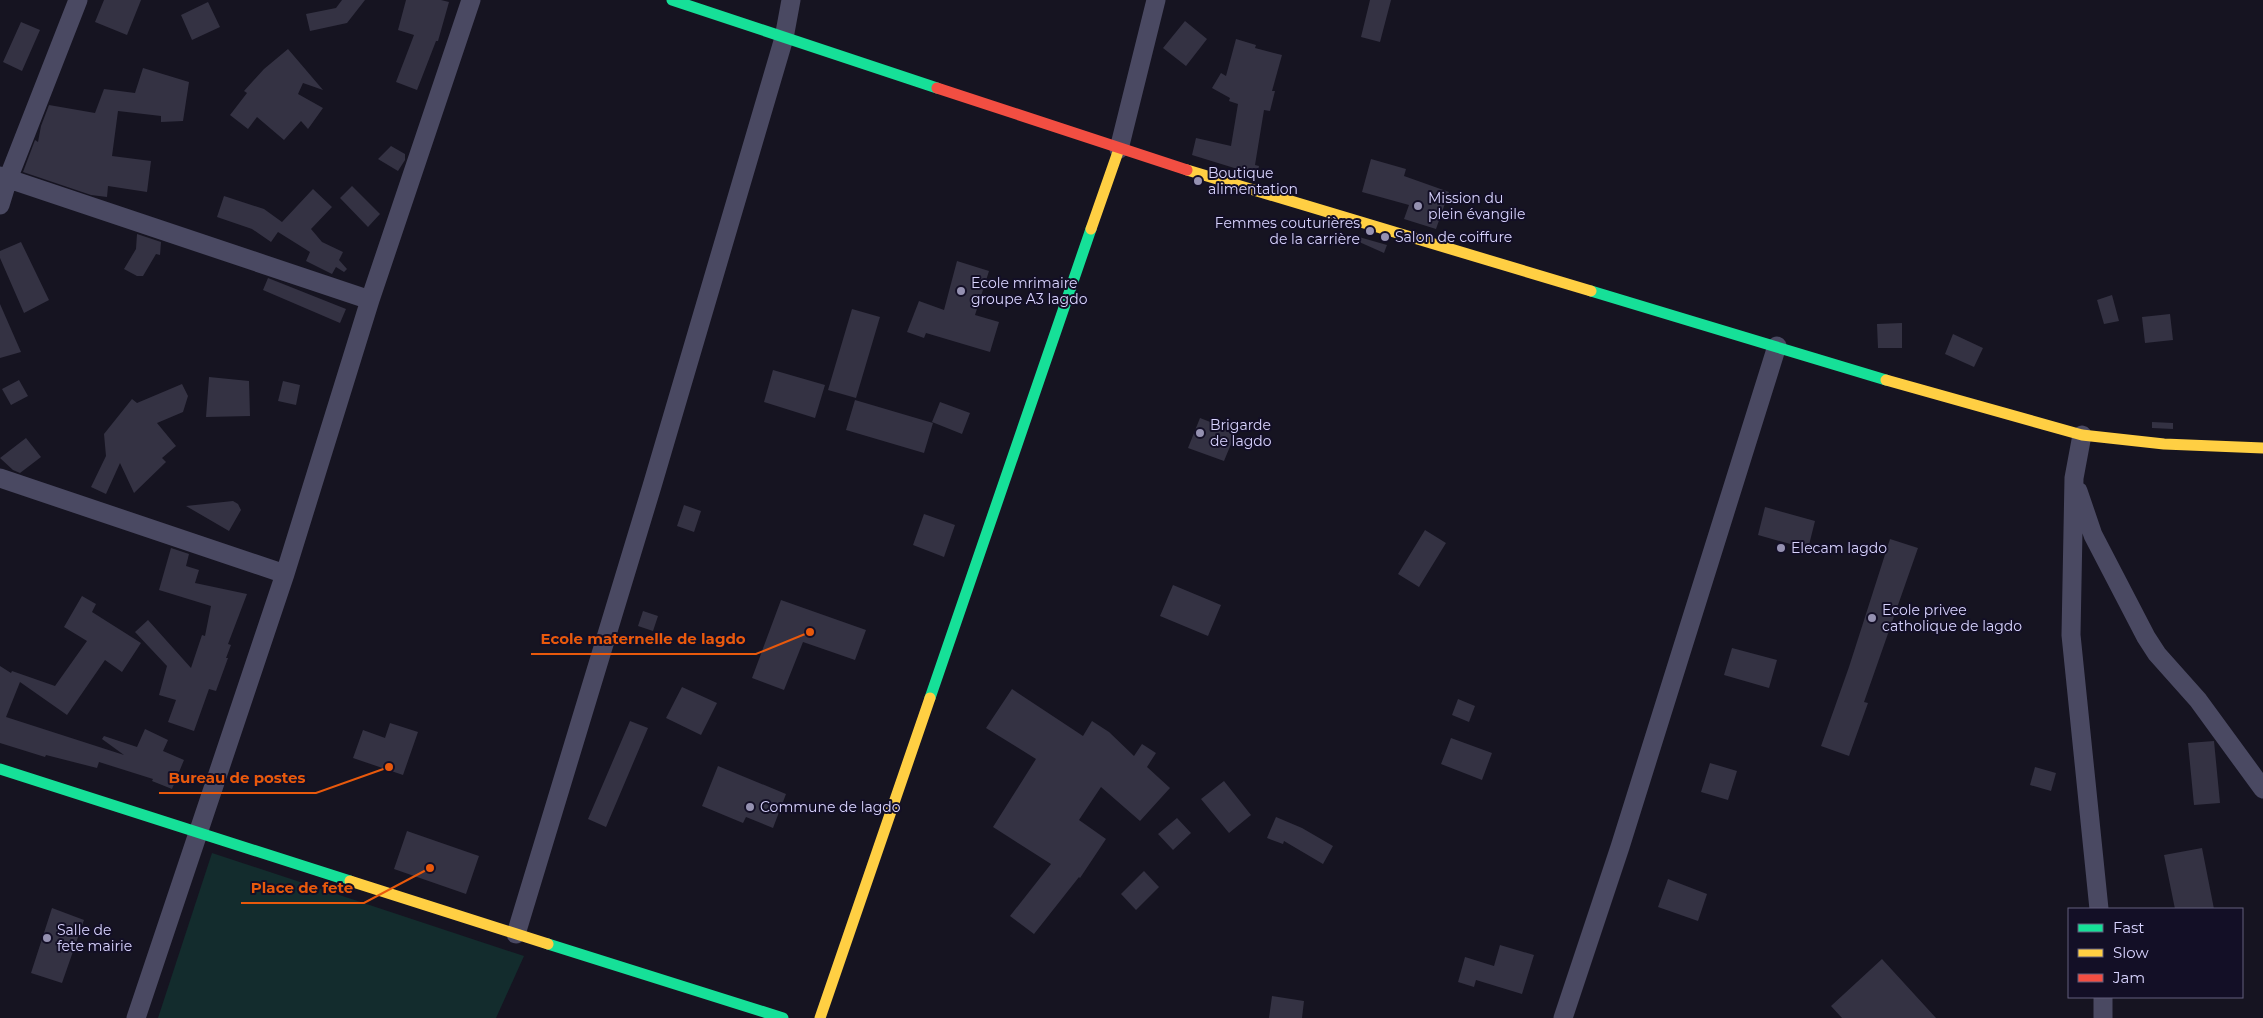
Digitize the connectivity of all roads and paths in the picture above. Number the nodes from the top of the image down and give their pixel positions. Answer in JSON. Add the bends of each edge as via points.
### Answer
{"nodes":[{"id":1,"x":78,"y":0,"type":"edge"},
{"id":2,"x":471,"y":0,"type":"edge"},
{"id":3,"x":672,"y":0,"type":"edge"},
{"id":4,"x":791,"y":0,"type":"edge"},
{"id":5,"x":1156,"y":0,"type":"edge"},
{"id":6,"x":784,"y":38,"type":"junction"},
{"id":7,"x":1119,"y":150,"type":"junction"},
{"id":8,"x":4,"y":178,"type":"edge"},
{"id":9,"x":0,"y":205,"type":"edge"},
{"id":10,"x":370,"y":300,"type":"junction"},
{"id":11,"x":1777,"y":346,"type":"junction"},
{"id":12,"x":2082,"y":435,"type":"junction"},
{"id":13,"x":2263,"y":448,"type":"edge"},
{"id":14,"x":0,"y":478,"type":"edge"},
{"id":15,"x":2074,"y":478,"type":"junction"},
{"id":16,"x":285,"y":574,"type":"junction"},
{"id":17,"x":0,"y":768,"type":"edge"},
{"id":18,"x":2263,"y":789,"type":"edge"},
{"id":19,"x":200,"y":832,"type":"junction"},
{"id":20,"x":2100,"y":908,"type":"edge"},
{"id":21,"x":516,"y":934,"type":"junction"},
{"id":22,"x":2103,"y":998,"type":"edge"},
{"id":23,"x":136,"y":1018,"type":"edge"},
{"id":24,"x":783,"y":1018,"type":"edge"},
{"id":25,"x":820,"y":1018,"type":"edge"},
{"id":26,"x":1563,"y":1018,"type":"edge"},
{"id":27,"x":2103,"y":1018,"type":"edge"}],
"edges":[{"from":1,"to":8,"type":"street"},
{"from":2,"to":10,"type":"street"},
{"from":3,"to":6,"type":"street"},
{"from":4,"to":6,"type":"street"},
{"from":5,"to":7,"type":"street"},
{"from":6,"to":7,"type":"street"},
{"from":6,"to":21,"type":"street"},
{"from":7,"to":11,"type":"street"},
{"from":7,"to":25,"type":"street"},
{"from":8,"to":9,"type":"street"},
{"from":8,"to":10,"type":"street"},
{"from":10,"to":16,"type":"street"},
{"from":11,"to":12,"type":"street"},
{"from":11,"to":26,"type":"street"},
{"from":12,"to":13,"type":"street","via":[[2164,444]]},
{"from":12,"to":15,"type":"street"},
{"from":14,"to":16,"type":"street"},
{"from":15,"to":18,"type":"street","via":[[2093,535],[2146,637],[2198,700]]},
{"from":15,"to":20,"type":"street","via":[[2072,635]]},
{"from":16,"to":19,"type":"street"},
{"from":17,"to":19,"type":"street"},
{"from":19,"to":21,"type":"street"},
{"from":19,"to":23,"type":"street"},
{"from":21,"to":24,"type":"street"},
{"from":22,"to":27,"type":"street"}]}
